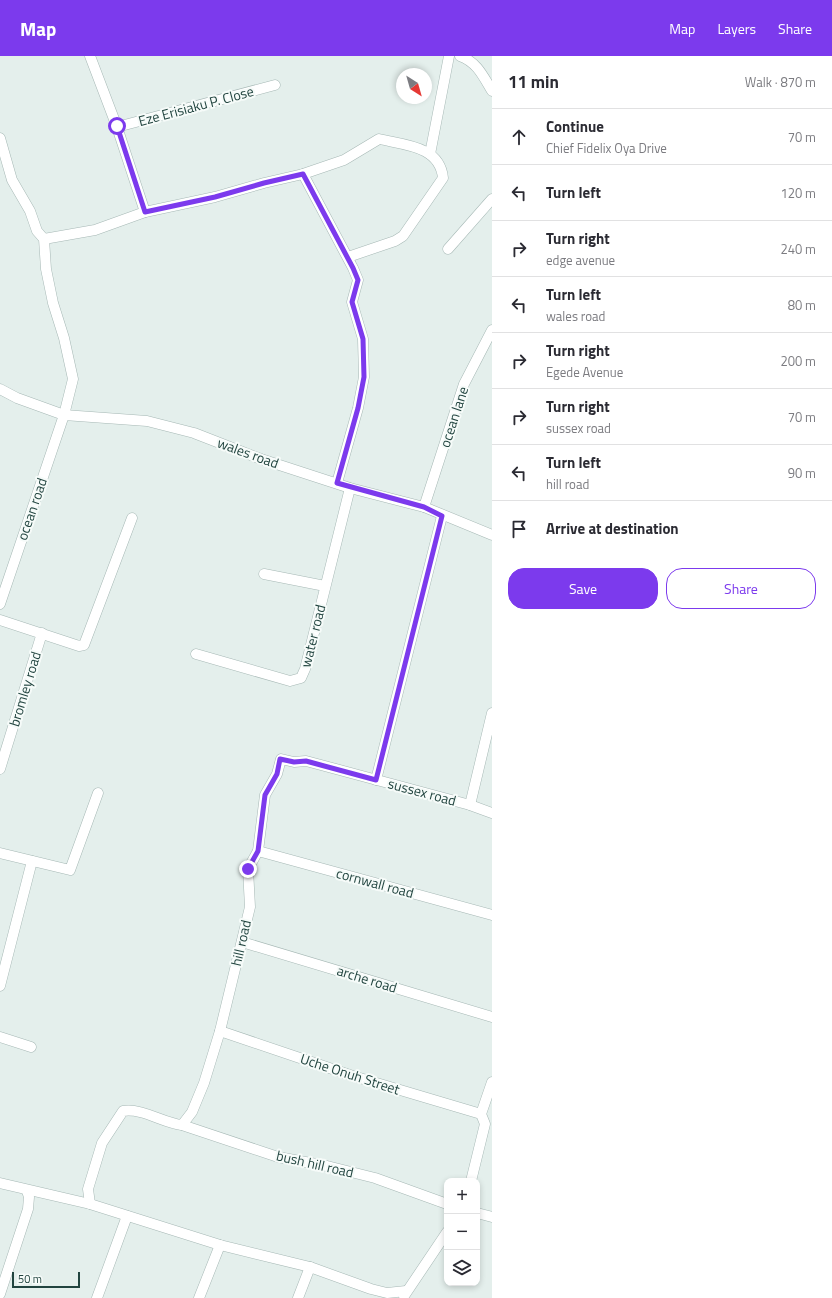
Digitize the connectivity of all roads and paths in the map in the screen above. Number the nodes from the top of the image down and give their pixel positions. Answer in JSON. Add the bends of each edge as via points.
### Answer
{"nodes":[{"id":1,"x":90,"y":56,"type":"edge"},
{"id":2,"x":449,"y":56,"type":"edge"},
{"id":3,"x":460,"y":56,"type":"edge"},
{"id":4,"x":275,"y":85,"type":"dead end"},
{"id":5,"x":492,"y":91,"type":"edge"},
{"id":6,"x":117,"y":126,"type":"junction"},
{"id":7,"x":0,"y":138,"type":"edge"},
{"id":8,"x":430,"y":154,"type":"junction"},
{"id":9,"x":303,"y":174,"type":"junction"},
{"id":10,"x":492,"y":199,"type":"edge"},
{"id":11,"x":145,"y":212,"type":"junction"},
{"id":12,"x":44,"y":239,"type":"junction"},
{"id":13,"x":448,"y":249,"type":"dead end"},
{"id":14,"x":348,"y":257,"type":"junction"},
{"id":15,"x":492,"y":330,"type":"edge"},
{"id":16,"x":0,"y":389,"type":"edge"},
{"id":17,"x":64,"y":415,"type":"junction"},
{"id":18,"x":337,"y":483,"type":"junction"},
{"id":19,"x":350,"y":488,"type":"junction"},
{"id":20,"x":424,"y":507,"type":"junction"},
{"id":21,"x":442,"y":516,"type":"junction"},
{"id":22,"x":132,"y":518,"type":"dead end"},
{"id":23,"x":492,"y":535,"type":"edge"},
{"id":24,"x":264,"y":574,"type":"dead end"},
{"id":25,"x":325,"y":586,"type":"junction"},
{"id":26,"x":0,"y":604,"type":"edge"},
{"id":27,"x":0,"y":620,"type":"edge"},
{"id":28,"x":42,"y":633,"type":"junction"},
{"id":29,"x":196,"y":654,"type":"dead end"},
{"id":30,"x":492,"y":713,"type":"edge"},
{"id":31,"x":280,"y":759,"type":"joint"},
{"id":32,"x":0,"y":769,"type":"edge"},
{"id":33,"x":376,"y":780,"type":"junction"},
{"id":34,"x":98,"y":793,"type":"dead end"},
{"id":35,"x":470,"y":804,"type":"junction"},
{"id":36,"x":492,"y":813,"type":"edge"},
{"id":37,"x":258,"y":851,"type":"junction"},
{"id":38,"x":0,"y":853,"type":"edge"},
{"id":39,"x":32,"y":861,"type":"junction"},
{"id":40,"x":492,"y":915,"type":"edge"},
{"id":41,"x":242,"y":942,"type":"junction"},
{"id":42,"x":0,"y":986,"type":"edge"},
{"id":43,"x":492,"y":1017,"type":"edge"},
{"id":44,"x":220,"y":1031,"type":"junction"},
{"id":45,"x":0,"y":1037,"type":"edge"},
{"id":46,"x":31,"y":1047,"type":"dead end"},
{"id":47,"x":492,"y":1082,"type":"edge"},
{"id":48,"x":481,"y":1114,"type":"junction"},
{"id":49,"x":182,"y":1125,"type":"junction"},
{"id":50,"x":472,"y":1178,"type":"edge"},
{"id":51,"x":0,"y":1183,"type":"edge"},
{"id":52,"x":27,"y":1191,"type":"junction"},
{"id":53,"x":444,"y":1203,"type":"edge"},
{"id":54,"x":90,"y":1204,"type":"junction"},
{"id":55,"x":480,"y":1214,"type":"edge"},
{"id":56,"x":127,"y":1216,"type":"junction"},
{"id":57,"x":492,"y":1217,"type":"edge"},
{"id":58,"x":444,"y":1236,"type":"edge"},
{"id":59,"x":220,"y":1245,"type":"junction"},
{"id":60,"x":310,"y":1267,"type":"junction"},
{"id":61,"x":2,"y":1280,"type":"edge"},
{"id":62,"x":0,"y":1294,"type":"edge"},
{"id":63,"x":405,"y":1294,"type":"edge"},
{"id":64,"x":97,"y":1298,"type":"edge"},
{"id":65,"x":198,"y":1298,"type":"edge"},
{"id":66,"x":298,"y":1298,"type":"edge"}],
"edges":[{"from":1,"to":6,"type":"street"},
{"from":2,"to":8,"type":"street"},
{"from":3,"to":5,"type":"street","via":[[479,68]]},
{"from":4,"to":6,"type":"street","name":"Eze Erisiaku P. Close"},
{"from":6,"to":11,"type":"street"},
{"from":7,"to":12,"type":"street","via":[[12,180],[30,211],[37,231]]},
{"from":8,"to":9,"type":"street","via":[[425,150],[379,139],[344,160]]},
{"from":8,"to":14,"type":"street","via":[[441,166],[442,178],[403,236]]},
{"from":9,"to":11,"type":"street"},
{"from":9,"to":14,"type":"street"},
{"from":10,"to":13,"type":"street"},
{"from":11,"to":12,"type":"street","via":[[95,230]]},
{"from":12,"to":17,"type":"street","name":"ocean road","via":[[46,269],[53,303],[73,379]]},
{"from":14,"to":18,"type":"street","via":[[358,280],[352,302],[363,339],[364,377]]},
{"from":15,"to":20,"type":"street","name":"ocean lane","via":[[464,384]]},
{"from":16,"to":17,"type":"street","name":"wales road"},
{"from":17,"to":18,"type":"street","name":"wales road","via":[[147,422],[194,432],[261,460]]},
{"from":17,"to":26,"type":"street","name":"ocean road"},
{"from":18,"to":19,"type":"street","name":"wales road"},
{"from":19,"to":20,"type":"street","name":"wales road"},
{"from":19,"to":25,"type":"street","name":"water road"},
{"from":20,"to":21,"type":"street","name":"wales road"},
{"from":21,"to":23,"type":"street","name":"wales road"},
{"from":21,"to":33,"type":"street"},
{"from":22,"to":28,"type":"street","via":[[84,645],[79,646]]},
{"from":24,"to":25,"type":"street"},
{"from":25,"to":29,"type":"street","name":"water road","via":[[305,669],[300,678],[290,681]]},
{"from":27,"to":28,"type":"street"},
{"from":28,"to":32,"type":"street","name":"bromley road"},
{"from":30,"to":35,"type":"street"},
{"from":31,"to":33,"type":"street","name":"sussex road","via":[[306,761]]},
{"from":31,"to":37,"type":"street","name":"hill road","via":[[277,774],[265,795]]},
{"from":33,"to":35,"type":"street","name":"sussex road"},
{"from":34,"to":39,"type":"street","via":[[70,870]]},
{"from":35,"to":36,"type":"street","name":"sussex road"},
{"from":37,"to":40,"type":"street","name":"cornwall road"},
{"from":37,"to":41,"type":"street","name":"hill road","via":[[248,869],[250,908]]},
{"from":38,"to":39,"type":"street"},
{"from":39,"to":42,"type":"street"},
{"from":41,"to":43,"type":"street","name":"arche road"},
{"from":41,"to":44,"type":"street","name":"hill road"},
{"from":44,"to":48,"type":"street","name":"Uche Onuh Street","via":[[353,1076]]},
{"from":44,"to":49,"type":"street","name":"hill road","via":[[204,1083],[192,1112]]},
{"from":45,"to":46,"type":"street"},
{"from":47,"to":48,"type":"street"},
{"from":48,"to":50,"type":"street","via":[[485,1124]]},
{"from":49,"to":53,"type":"street","name":"bush hill road","via":[[278,1157],[375,1178]]},
{"from":49,"to":54,"type":"street","name":"bush hill road","via":[[171,1124],[134,1110],[123,1111],[102,1143],[88,1189]]},
{"from":51,"to":52,"type":"street"},
{"from":52,"to":54,"type":"street"},
{"from":52,"to":61,"type":"street","via":[[28,1210]]},
{"from":54,"to":56,"type":"street"},
{"from":55,"to":57,"type":"street"},
{"from":56,"to":59,"type":"street"},
{"from":56,"to":64,"type":"street"},
{"from":58,"to":63,"type":"street"},
{"from":59,"to":60,"type":"street"},
{"from":59,"to":65,"type":"street"},
{"from":60,"to":63,"type":"street","via":[[387,1293]]},
{"from":60,"to":66,"type":"street"},
{"from":61,"to":62,"type":"street"}]}
